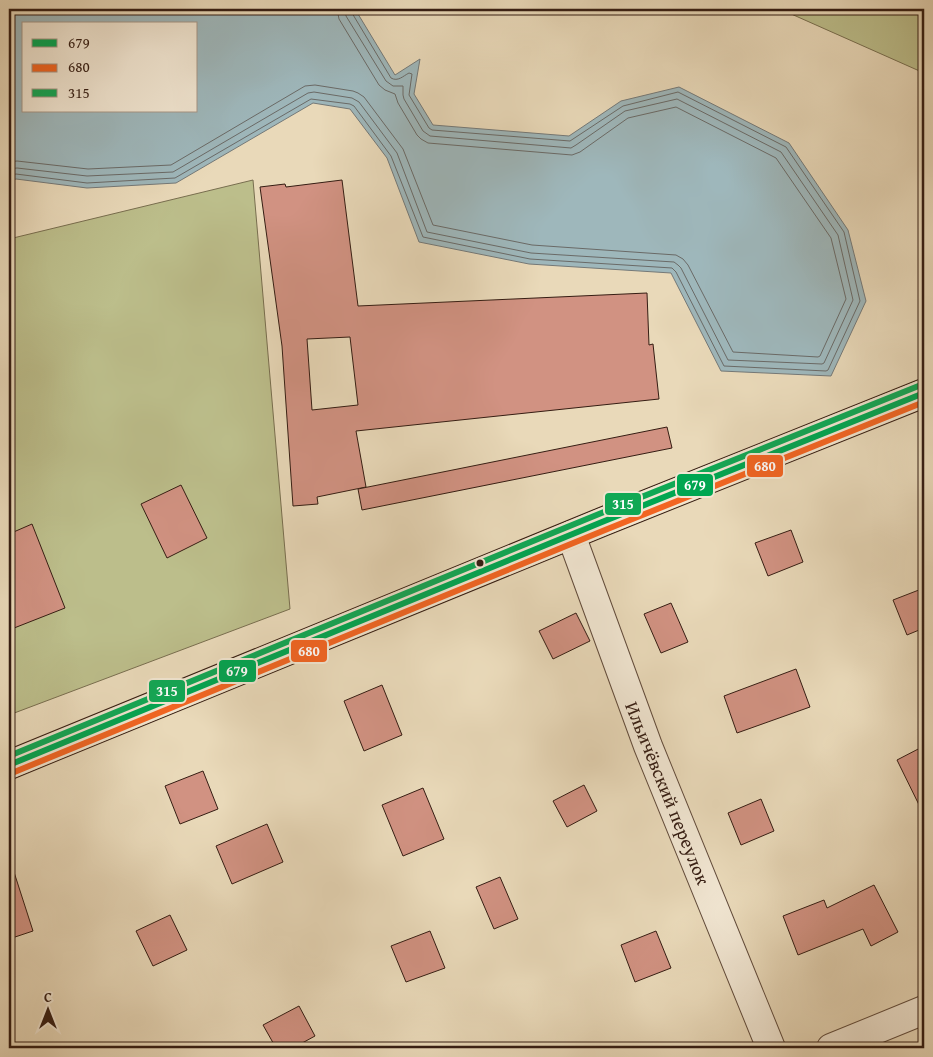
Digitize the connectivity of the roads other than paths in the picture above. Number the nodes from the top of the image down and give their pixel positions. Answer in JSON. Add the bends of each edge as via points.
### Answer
{"nodes":[{"id":1,"x":924,"y":394,"type":"edge"},
{"id":2,"x":571,"y":535,"type":"junction"},
{"id":3,"x":9,"y":766,"type":"edge"},
{"id":4,"x":924,"y":1010,"type":"edge"},
{"id":5,"x":771,"y":1048,"type":"edge"},
{"id":6,"x":831,"y":1048,"type":"edge"}],
"edges":[{"from":1,"to":2,"type":"main road"},
{"from":2,"to":3,"type":"main road"},
{"from":2,"to":5,"type":"street","name":"Ильичёвский переулок","via":[[648,746]]},
{"from":4,"to":6,"type":"street"}]}
